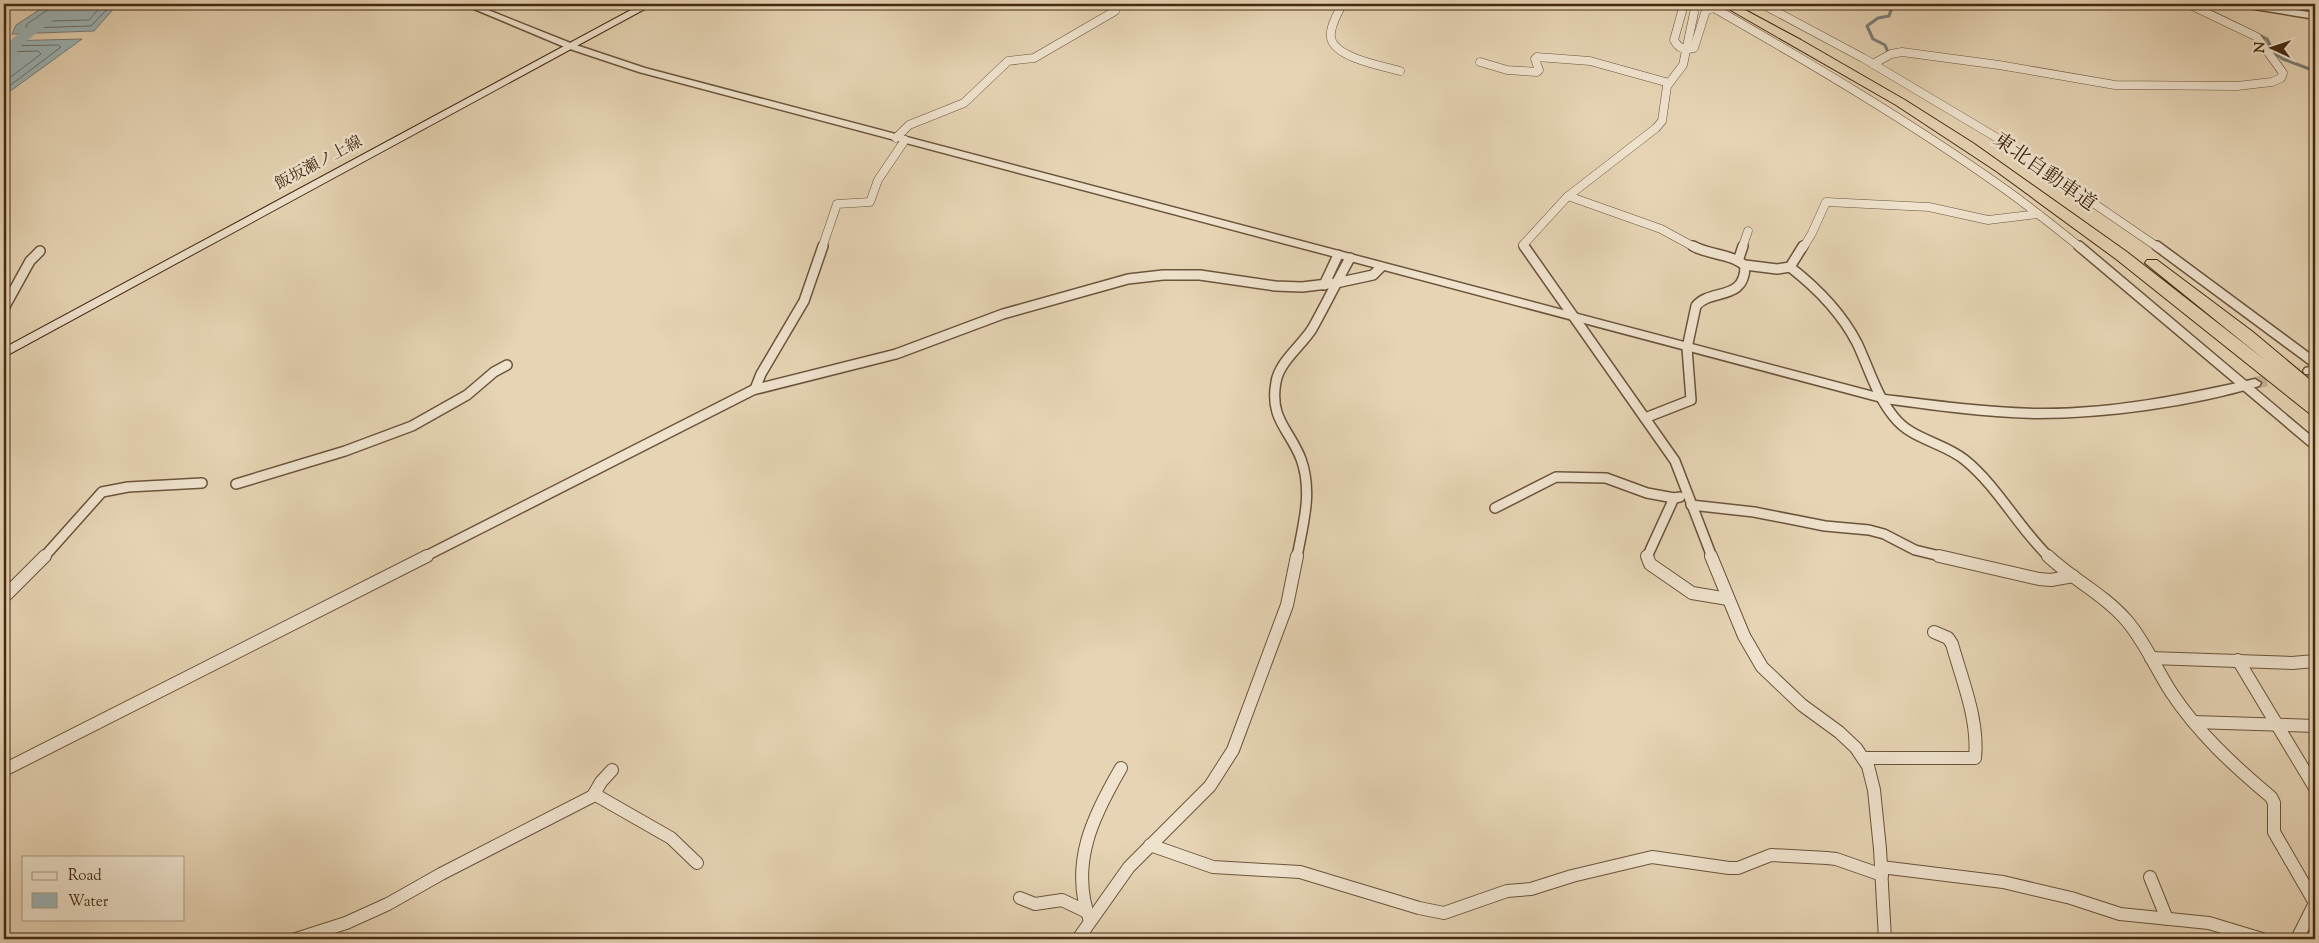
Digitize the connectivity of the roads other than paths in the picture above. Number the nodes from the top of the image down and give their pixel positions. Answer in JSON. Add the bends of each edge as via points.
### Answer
{"nodes":[{"id":1,"x":466,"y":4,"type":"edge"},
{"id":2,"x":649,"y":4,"type":"edge"},
{"id":3,"x":1342,"y":4,"type":"edge"},
{"id":4,"x":1684,"y":4,"type":"edge"},
{"id":5,"x":1726,"y":4,"type":"edge"},
{"id":6,"x":1742,"y":4,"type":"edge"},
{"id":7,"x":1762,"y":4,"type":"edge"},
{"id":8,"x":2188,"y":4,"type":"edge"},
{"id":9,"x":2242,"y":4,"type":"edge"},
{"id":10,"x":1115,"y":11,"type":"dead end"},
{"id":11,"x":1694,"y":13,"type":"dead end"},
{"id":12,"x":2315,"y":16,"type":"edge"},
{"id":13,"x":570,"y":46,"type":"junction"},
{"id":14,"x":1685,"y":50,"type":"junction"},
{"id":15,"x":1480,"y":62,"type":"dead end"},
{"id":16,"x":1873,"y":64,"type":"junction"},
{"id":17,"x":1400,"y":71,"type":"dead end"},
{"id":18,"x":1669,"y":83,"type":"junction"},
{"id":19,"x":901,"y":139,"type":"junction"},
{"id":20,"x":1568,"y":196,"type":"junction"},
{"id":21,"x":2038,"y":214,"type":"junction"},
{"id":22,"x":1748,"y":231,"type":"dead end"},
{"id":23,"x":40,"y":251,"type":"dead end"},
{"id":24,"x":1338,"y":255,"type":"junction"},
{"id":25,"x":1350,"y":258,"type":"junction"},
{"id":26,"x":1742,"y":263,"type":"junction"},
{"id":27,"x":1381,"y":266,"type":"junction"},
{"id":28,"x":1790,"y":267,"type":"junction"},
{"id":29,"x":1336,"y":283,"type":"junction"},
{"id":30,"x":1324,"y":285,"type":"junction"},
{"id":31,"x":4,"y":308,"type":"edge"},
{"id":32,"x":1577,"y":319,"type":"junction"},
{"id":33,"x":2230,"y":339,"type":"junction"},
{"id":34,"x":1687,"y":348,"type":"junction"},
{"id":35,"x":4,"y":353,"type":"edge"},
{"id":36,"x":507,"y":365,"type":"dead end"},
{"id":37,"x":2313,"y":368,"type":"edge"},
{"id":38,"x":2251,"y":384,"type":"junction"},
{"id":39,"x":755,"y":390,"type":"junction"},
{"id":40,"x":2315,"y":393,"type":"edge"},
{"id":41,"x":1881,"y":398,"type":"junction"},
{"id":42,"x":2315,"y":410,"type":"edge"},
{"id":43,"x":2315,"y":415,"type":"edge"},
{"id":44,"x":1645,"y":418,"type":"junction"},
{"id":45,"x":2315,"y":445,"type":"edge"},
{"id":46,"x":202,"y":483,"type":"dead end"},
{"id":47,"x":236,"y":484,"type":"dead end"},
{"id":48,"x":1674,"y":498,"type":"junction"},
{"id":49,"x":1690,"y":501,"type":"junction"},
{"id":50,"x":1495,"y":508,"type":"dead end"},
{"id":51,"x":2073,"y":576,"type":"junction"},
{"id":52,"x":4,"y":597,"type":"edge"},
{"id":53,"x":1728,"y":599,"type":"junction"},
{"id":54,"x":1934,"y":632,"type":"dead end"},
{"id":55,"x":2151,"y":658,"type":"junction"},
{"id":56,"x":2238,"y":660,"type":"junction"},
{"id":57,"x":2315,"y":660,"type":"edge"},
{"id":58,"x":2194,"y":722,"type":"junction"},
{"id":59,"x":2278,"y":724,"type":"junction"},
{"id":60,"x":2315,"y":726,"type":"edge"},
{"id":61,"x":1864,"y":758,"type":"junction"},
{"id":62,"x":1121,"y":768,"type":"dead end"},
{"id":63,"x":4,"y":770,"type":"edge"},
{"id":64,"x":612,"y":770,"type":"dead end"},
{"id":65,"x":2315,"y":788,"type":"edge"},
{"id":66,"x":594,"y":794,"type":"junction"},
{"id":67,"x":1150,"y":845,"type":"junction"},
{"id":68,"x":697,"y":863,"type":"dead end"},
{"id":69,"x":1882,"y":871,"type":"junction"},
{"id":70,"x":2150,"y":877,"type":"dead end"},
{"id":71,"x":1020,"y":898,"type":"dead end"},
{"id":72,"x":1088,"y":916,"type":"junction"},
{"id":73,"x":2167,"y":919,"type":"junction"},
{"id":74,"x":296,"y":939,"type":"edge"},
{"id":75,"x":1078,"y":939,"type":"edge"},
{"id":76,"x":1885,"y":939,"type":"edge"},
{"id":77,"x":2262,"y":939,"type":"edge"},
{"id":78,"x":2297,"y":939,"type":"edge"}],
"edges":[{"from":1,"to":13,"type":"street"},
{"from":2,"to":13,"type":"main road","name":"飯坂瀬ノ上線"},
{"from":3,"to":17,"type":"street","via":[[1332,34],[1335,44],[1350,56]]},
{"from":4,"to":14,"type":"street","via":[[1674,40],[1676,46]]},
{"from":5,"to":33,"type":"highway","name":"東北自動車道","via":[[1885,93],[1999,167],[2138,267]]},
{"from":6,"to":40,"type":"highway","name":"東北自動車道","via":[[1885,85],[2010,163],[2155,265]]},
{"from":7,"to":16,"type":"street"},
{"from":8,"to":16,"type":"street","via":[[2257,37],[2280,67],[2281,78],[2237,86],[2115,85],[1902,52]]},
{"from":9,"to":12,"type":"street"},
{"from":10,"to":19,"type":"street","via":[[1034,58],[1008,61],[964,103],[909,125]]},
{"from":11,"to":14,"type":"street"},
{"from":13,"to":19,"type":"street","via":[[642,70]]},
{"from":13,"to":35,"type":"main road","name":"飯坂瀬ノ上線"},
{"from":14,"to":18,"type":"street","via":[[1683,65]]},
{"from":14,"to":21,"type":"street","via":[[1694,48],[1706,10],[1714,8],[1950,151]]},
{"from":15,"to":18,"type":"street","via":[[1507,70],[1537,72],[1537,57],[1584,60]]},
{"from":16,"to":37,"type":"street","via":[[2004,142],[2112,214]]},
{"from":18,"to":20,"type":"street","via":[[1662,121],[1656,128]]},
{"from":19,"to":24,"type":"street"},
{"from":19,"to":39,"type":"street","via":[[878,180],[870,202],[837,204],[804,301]]},
{"from":20,"to":26,"type":"street","via":[[1661,229],[1702,251]]},
{"from":20,"to":32,"type":"street","via":[[1523,245]]},
{"from":21,"to":28,"type":"street","via":[[1988,220],[1929,207],[1826,202],[1812,233]]},
{"from":21,"to":38,"type":"street"},
{"from":22,"to":26,"type":"street"},
{"from":23,"to":31,"type":"street","via":[[30,261]]},
{"from":24,"to":25,"type":"street"},
{"from":24,"to":30,"type":"street"},
{"from":25,"to":27,"type":"street"},
{"from":25,"to":29,"type":"street"},
{"from":26,"to":28,"type":"street","via":[[1777,269]]},
{"from":26,"to":34,"type":"street","via":[[1745,278],[1741,285],[1696,306]]},
{"from":27,"to":29,"type":"street","via":[[1373,276]]},
{"from":27,"to":32,"type":"street"},
{"from":28,"to":41,"type":"street","via":[[1831,305],[1848,327]]},
{"from":29,"to":30,"type":"street"},
{"from":29,"to":67,"type":"street","via":[[1311,330],[1276,379],[1274,394],[1278,419],[1302,459],[1308,490],[1300,550],[1278,635],[1242,728],[1222,768],[1210,786]]},
{"from":30,"to":39,"type":"street","via":[[1285,287],[1183,274],[1128,279],[1004,314],[896,354]]},
{"from":32,"to":34,"type":"street"},
{"from":32,"to":44,"type":"street"},
{"from":33,"to":42,"type":"highway","name":"東北自動車道"},
{"from":33,"to":43,"type":"highway"},
{"from":34,"to":41,"type":"street"},
{"from":34,"to":44,"type":"street","via":[[1690,400]]},
{"from":36,"to":47,"type":"street","via":[[467,395],[412,426],[345,451]]},
{"from":38,"to":41,"type":"street","via":[[2130,406],[2058,413],[1998,411]]},
{"from":38,"to":45,"type":"street"},
{"from":39,"to":63,"type":"street"},
{"from":41,"to":51,"type":"street","via":[[1901,426],[1952,450],[1974,468],[2035,543]]},
{"from":44,"to":49,"type":"street","via":[[1675,461]]},
{"from":46,"to":52,"type":"street","via":[[128,487],[102,492],[63,538]]},
{"from":48,"to":49,"type":"street"},
{"from":48,"to":50,"type":"street","via":[[1647,493],[1606,478],[1556,477]]},
{"from":48,"to":53,"type":"street","via":[[1647,556],[1650,564],[1692,593]]},
{"from":49,"to":51,"type":"street","via":[[1825,526],[1869,530],[1915,550],[2039,579]]},
{"from":49,"to":53,"type":"street"},
{"from":51,"to":55,"type":"street","via":[[2120,613]]},
{"from":53,"to":61,"type":"street","via":[[1762,667],[1802,705],[1839,732]]},
{"from":54,"to":61,"type":"street","via":[[1948,638],[1952,644],[1973,730],[1975,758]]},
{"from":55,"to":56,"type":"street"},
{"from":55,"to":58,"type":"street","via":[[2174,697]]},
{"from":56,"to":57,"type":"street","via":[[2292,663]]},
{"from":56,"to":59,"type":"street"},
{"from":58,"to":59,"type":"street"},
{"from":58,"to":78,"type":"street","via":[[2274,803],[2274,832],[2315,903]]},
{"from":59,"to":60,"type":"street"},
{"from":59,"to":65,"type":"street"},
{"from":61,"to":69,"type":"street","via":[[1874,790]]},
{"from":62,"to":72,"type":"street","via":[[1088,835],[1083,897]]},
{"from":64,"to":66,"type":"street"},
{"from":66,"to":68,"type":"street","via":[[671,838]]},
{"from":66,"to":74,"type":"street","via":[[388,904],[346,923]]},
{"from":67,"to":69,"type":"street","via":[[1213,867],[1300,872],[1444,913],[1507,891],[1531,889],[1652,857],[1738,868],[1771,855],[1827,858]]},
{"from":67,"to":72,"type":"street"},
{"from":69,"to":73,"type":"street","via":[[2003,882],[2120,914]]},
{"from":69,"to":76,"type":"street"},
{"from":70,"to":73,"type":"street"},
{"from":71,"to":72,"type":"street","via":[[1035,904],[1062,900]]},
{"from":72,"to":75,"type":"street"},
{"from":73,"to":77,"type":"street","via":[[2209,922]]}]}
